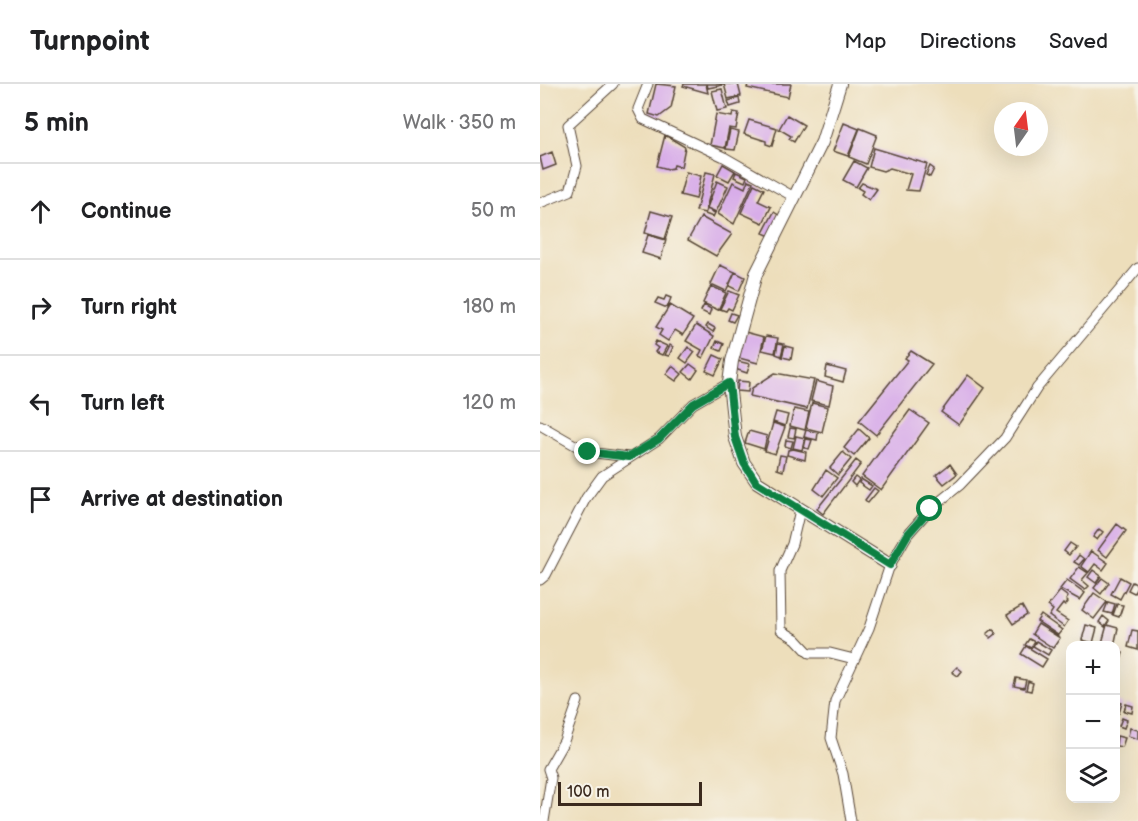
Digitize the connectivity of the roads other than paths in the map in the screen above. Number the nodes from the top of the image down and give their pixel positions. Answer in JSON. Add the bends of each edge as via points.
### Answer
{"nodes":[{"id":1,"x":613,"y":84,"type":"edge"},
{"id":2,"x":648,"y":84,"type":"edge"},
{"id":3,"x":840,"y":84,"type":"edge"},
{"id":4,"x":794,"y":197,"type":"junction"},
{"id":5,"x":540,"y":203,"type":"edge"},
{"id":6,"x":1138,"y":268,"type":"edge"},
{"id":7,"x":729,"y":383,"type":"junction"},
{"id":8,"x":540,"y":425,"type":"edge"},
{"id":9,"x":629,"y":457,"type":"junction"},
{"id":10,"x":800,"y":510,"type":"junction"},
{"id":11,"x":890,"y":565,"type":"junction"},
{"id":12,"x":540,"y":580,"type":"edge"},
{"id":13,"x":854,"y":659,"type":"junction"},
{"id":14,"x":578,"y":701,"type":"dead end"},
{"id":15,"x":544,"y":770,"type":"edge"},
{"id":16,"x":543,"y":821,"type":"edge"},
{"id":17,"x":851,"y":821,"type":"edge"}],
"edges":[{"from":1,"to":5,"type":"street","via":[[568,125],[577,166],[570,191]]},
{"from":2,"to":4,"type":"street","via":[[638,109],[643,119],[724,157]]},
{"from":3,"to":4,"type":"street","via":[[822,142]]},
{"from":4,"to":7,"type":"street","via":[[756,274]]},
{"from":6,"to":11,"type":"street","via":[[1037,388],[1005,438],[960,485],[930,509],[908,534]]},
{"from":7,"to":9,"type":"street","via":[[693,404],[659,439]]},
{"from":7,"to":10,"type":"street","via":[[735,437],[744,463],[756,482]]},
{"from":8,"to":9,"type":"street","via":[[588,452]]},
{"from":9,"to":12,"type":"street","via":[[602,476],[586,498]]},
{"from":10,"to":11,"type":"street"},
{"from":10,"to":13,"type":"street","via":[[780,571],[780,630],[809,653]]},
{"from":11,"to":13,"type":"street"},
{"from":13,"to":17,"type":"street","via":[[836,700],[831,738],[843,774]]},
{"from":14,"to":15,"type":"street","via":[[564,741]]},
{"from":15,"to":16,"type":"street","via":[[551,778]]}]}
